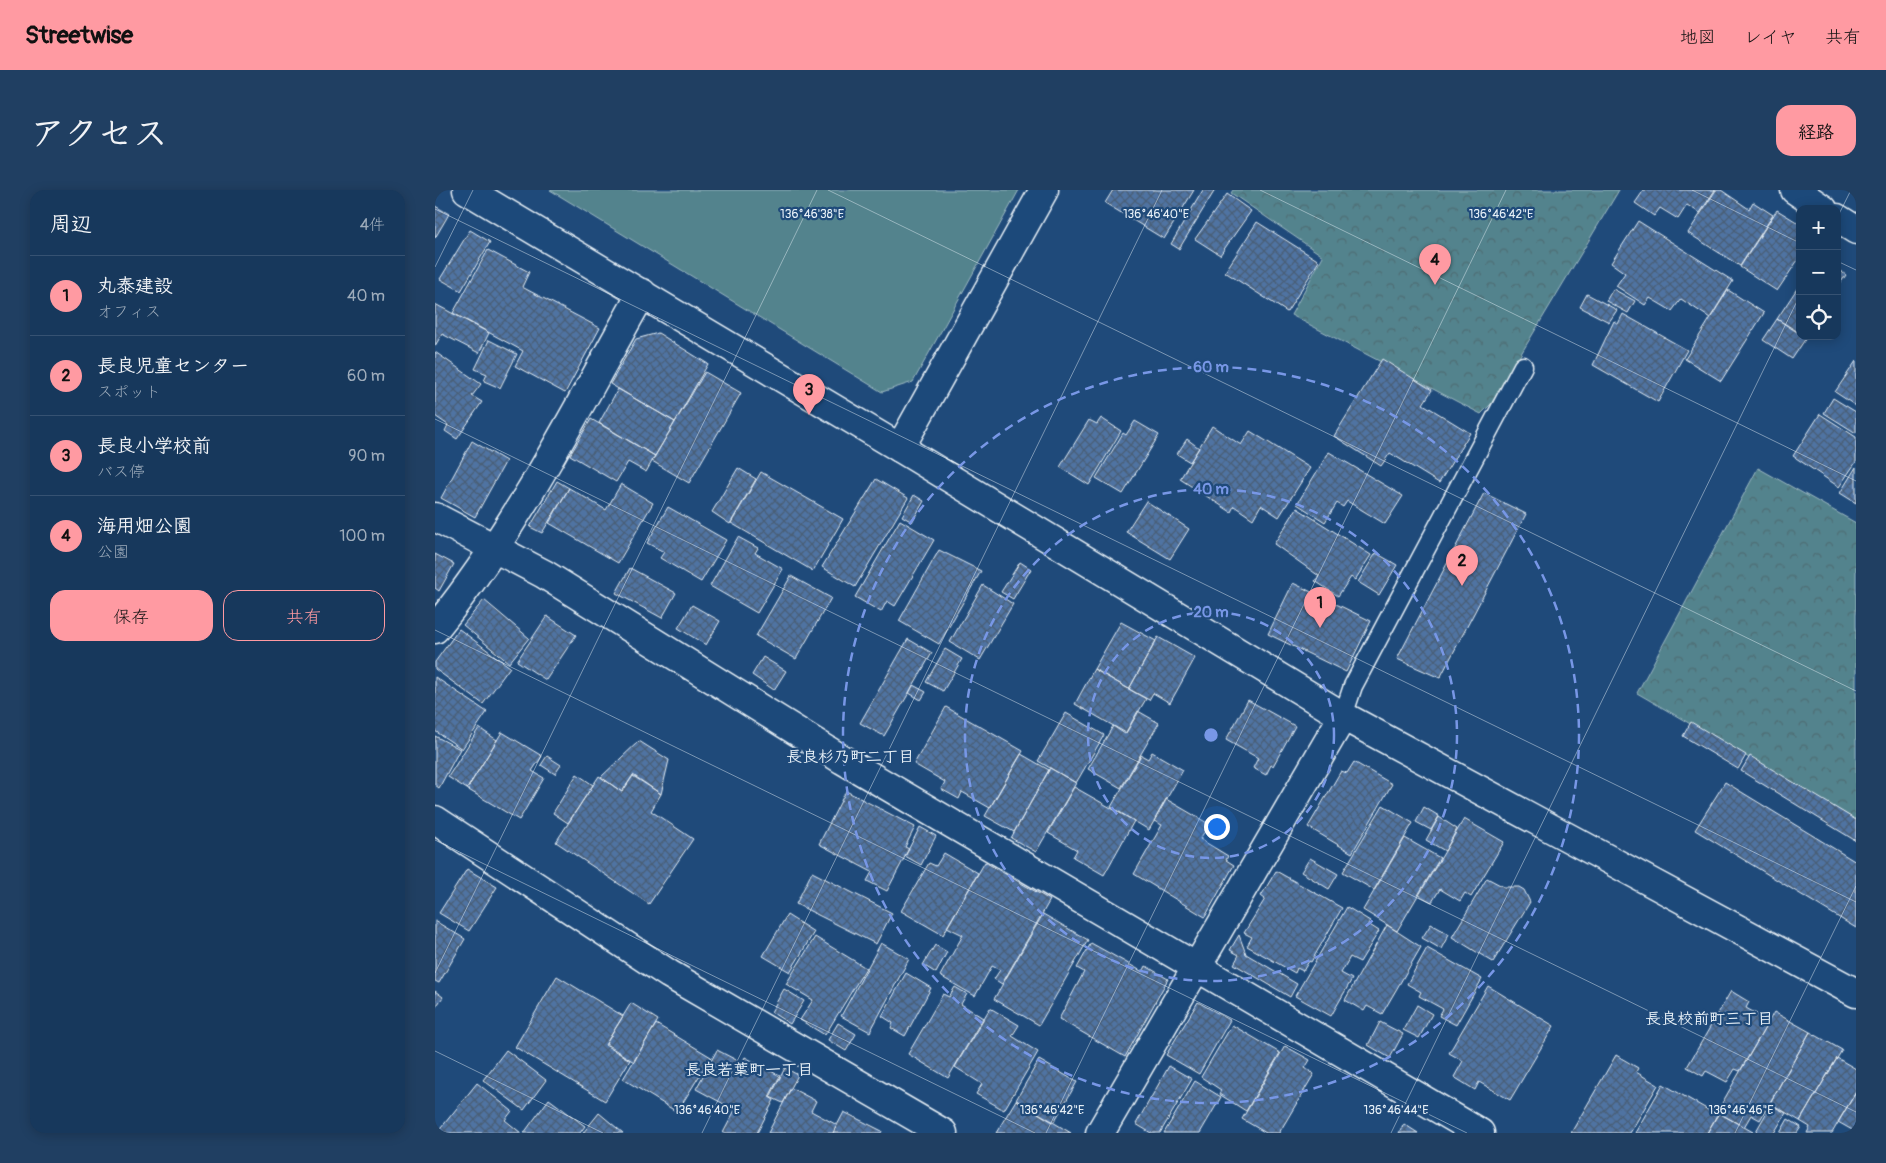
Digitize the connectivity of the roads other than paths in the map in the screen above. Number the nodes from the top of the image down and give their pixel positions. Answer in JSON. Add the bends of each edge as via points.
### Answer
{"nodes":[{"id":1,"x":467,"y":190,"type":"edge"},
{"id":2,"x":1044,"y":190,"type":"edge"},
{"id":3,"x":1795,"y":190,"type":"edge"},
{"id":4,"x":1817,"y":205,"type":"edge"},
{"id":5,"x":1841,"y":221,"type":"edge"},
{"id":6,"x":1856,"y":230,"type":"edge"},
{"id":7,"x":642,"y":293,"type":"junction"},
{"id":8,"x":1523,"y":366,"type":"dead end"},
{"id":9,"x":900,"y":448,"type":"junction"},
{"id":10,"x":435,"y":516,"type":"edge"},
{"id":11,"x":494,"y":549,"type":"junction"},
{"id":12,"x":435,"y":629,"type":"edge"},
{"id":13,"x":1343,"y":716,"type":"junction"},
{"id":14,"x":435,"y":820,"type":"edge"},
{"id":15,"x":1197,"y":966,"type":"junction"},
{"id":16,"x":1856,"y":993,"type":"edge"},
{"id":17,"x":943,"y":1133,"type":"edge"},
{"id":18,"x":1100,"y":1133,"type":"edge"},
{"id":19,"x":1480,"y":1133,"type":"edge"}],
"edges":[{"from":1,"to":7,"type":"street"},
{"from":2,"to":9,"type":"street"},
{"from":3,"to":4,"type":"street"},
{"from":5,"to":6,"type":"street"},
{"from":7,"to":9,"type":"street"},
{"from":7,"to":11,"type":"street","via":[[523,505]]},
{"from":8,"to":13,"type":"lane","via":[[1353,686]]},
{"from":9,"to":13,"type":"street"},
{"from":10,"to":11,"type":"street"},
{"from":11,"to":12,"type":"street"},
{"from":11,"to":15,"type":"street","via":[[544,574],[843,760]]},
{"from":13,"to":15,"type":"street"},
{"from":13,"to":16,"type":"street"},
{"from":14,"to":17,"type":"street","via":[[669,974]]},
{"from":15,"to":18,"type":"street"},
{"from":15,"to":19,"type":"street"}]}
